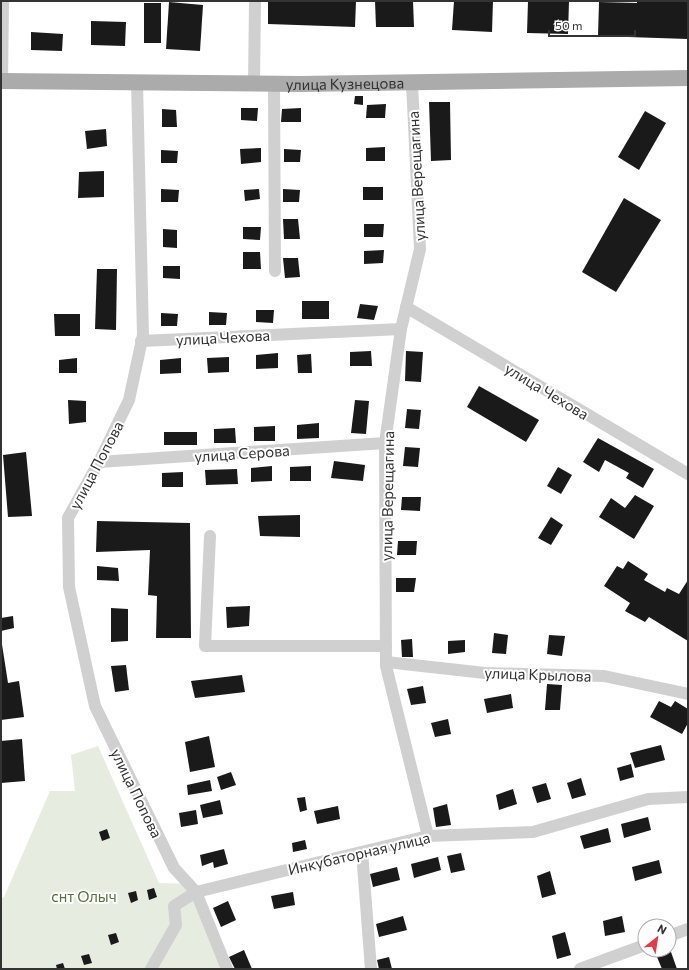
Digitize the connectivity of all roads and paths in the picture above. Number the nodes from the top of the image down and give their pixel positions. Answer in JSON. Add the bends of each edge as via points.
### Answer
{"nodes":[{"id":1,"x":3,"y":1,"type":"edge"},
{"id":2,"x":255,"y":1,"type":"edge"},
{"id":3,"x":688,"y":78,"type":"edge"},
{"id":4,"x":2,"y":81,"type":"edge"},
{"id":5,"x":137,"y":83,"type":"junction"},
{"id":6,"x":412,"y":83,"type":"junction"},
{"id":7,"x":254,"y":84,"type":"junction"},
{"id":8,"x":274,"y":84,"type":"junction"},
{"id":9,"x":275,"y":271,"type":"dead end"},
{"id":10,"x":406,"y":307,"type":"junction"},
{"id":11,"x":401,"y":328,"type":"junction"},
{"id":12,"x":141,"y":341,"type":"junction"},
{"id":13,"x":385,"y":444,"type":"junction"},
{"id":14,"x":99,"y":462,"type":"junction"},
{"id":15,"x":688,"y":474,"type":"edge"},
{"id":16,"x":210,"y":536,"type":"dead end"},
{"id":17,"x":386,"y":646,"type":"junction"},
{"id":18,"x":386,"y":662,"type":"junction"},
{"id":19,"x":688,"y":694,"type":"edge"},
{"id":20,"x":688,"y":797,"type":"edge"},
{"id":21,"x":428,"y":836,"type":"junction"},
{"id":22,"x":362,"y":852,"type":"junction"},
{"id":23,"x":196,"y":892,"type":"junction"},
{"id":24,"x":688,"y":929,"type":"edge"},
{"id":25,"x":677,"y":933,"type":"edge"},
{"id":26,"x":637,"y":948,"type":"edge"},
{"id":27,"x":151,"y":969,"type":"edge"},
{"id":28,"x":226,"y":969,"type":"edge"},
{"id":29,"x":371,"y":969,"type":"edge"},
{"id":30,"x":580,"y":969,"type":"edge"}],
"edges":[{"from":1,"to":4,"type":"street"},
{"from":2,"to":7,"type":"street"},
{"from":3,"to":6,"type":"main road","name":"улица Кузнецова"},
{"from":4,"to":5,"type":"main road","name":"улица Кузнецова"},
{"from":5,"to":7,"type":"main road","name":"улица Кузнецова"},
{"from":5,"to":12,"type":"street","name":"улица Попова","via":[[143,335]]},
{"from":6,"to":8,"type":"main road","name":"улица Кузнецова"},
{"from":6,"to":10,"type":"street","name":"улица Верещагина","via":[[420,249]]},
{"from":7,"to":8,"type":"main road","name":"улица Кузнецова"},
{"from":8,"to":9,"type":"street"},
{"from":10,"to":11,"type":"street","name":"улица Верещагина"},
{"from":10,"to":15,"type":"street","name":"улица Чехова"},
{"from":11,"to":12,"type":"street","name":"улица Чехова"},
{"from":11,"to":13,"type":"street","name":"улица Верещагина"},
{"from":12,"to":14,"type":"street","name":"улица Попова","via":[[129,400]]},
{"from":13,"to":14,"type":"street","name":"улица Серова"},
{"from":13,"to":17,"type":"street","name":"улица Верещагина"},
{"from":14,"to":23,"type":"street","name":"улица Попова","via":[[68,518],[69,587],[95,706],[174,868]]},
{"from":16,"to":17,"type":"street","via":[[205,646]]},
{"from":17,"to":18,"type":"street","name":"улица Верещагина"},
{"from":18,"to":19,"type":"street","name":"улица Крылова","via":[[485,673],[604,676]]},
{"from":18,"to":21,"type":"street","name":"улица Верещагина"},
{"from":20,"to":21,"type":"street","name":"Инкубаторная улица","via":[[648,799],[533,832]]},
{"from":21,"to":22,"type":"street","name":"Инкубаторная улица"},
{"from":22,"to":23,"type":"street","name":"Инкубаторная улица"},
{"from":22,"to":29,"type":"street"},
{"from":23,"to":27,"type":"street","name":"Инкубаторная улица","via":[[174,906],[176,925]]},
{"from":23,"to":28,"type":"street"},
{"from":24,"to":25,"type":"street"},
{"from":26,"to":30,"type":"street"}]}
